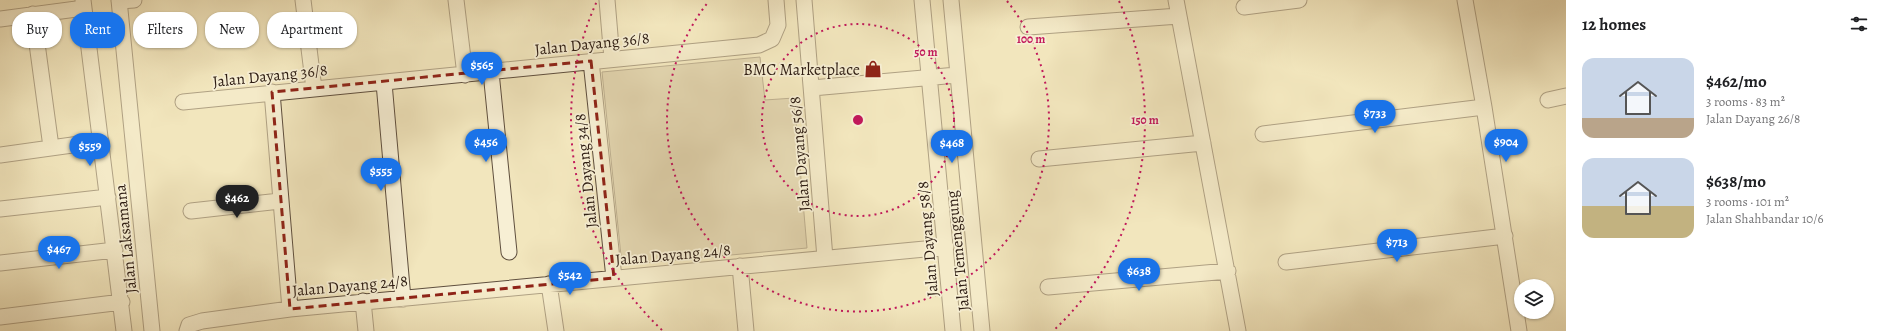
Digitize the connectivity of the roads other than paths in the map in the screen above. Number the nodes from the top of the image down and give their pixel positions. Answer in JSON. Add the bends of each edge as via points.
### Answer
{"nodes":[{"id":1,"x":124,"y":0,"type":"edge"},
{"id":2,"x":303,"y":0,"type":"edge"},
{"id":3,"x":456,"y":0,"type":"edge"},
{"id":4,"x":606,"y":0,"type":"edge"},
{"id":5,"x":776,"y":0,"type":"edge"},
{"id":6,"x":804,"y":0,"type":"edge"},
{"id":7,"x":922,"y":0,"type":"edge"},
{"id":8,"x":951,"y":0,"type":"edge"},
{"id":9,"x":1176,"y":0,"type":"edge"},
{"id":10,"x":1299,"y":0,"type":"edge"},
{"id":11,"x":1465,"y":0,"type":"edge"},
{"id":12,"x":84,"y":4,"type":"edge"},
{"id":13,"x":1244,"y":7,"type":"dead end"},
{"id":14,"x":43,"y":12,"type":"edge"},
{"id":15,"x":1178,"y":16,"type":"junction"},
{"id":16,"x":12,"y":17,"type":"edge"},
{"id":17,"x":0,"y":19,"type":"edge"},
{"id":18,"x":1028,"y":27,"type":"dead end"},
{"id":19,"x":38,"y":48,"type":"edge"},
{"id":20,"x":612,"y":59,"type":"junction"},
{"id":21,"x":591,"y":61,"type":"junction"},
{"id":22,"x":491,"y":72,"type":"junction"},
{"id":23,"x":464,"y":74,"type":"junction"},
{"id":24,"x":958,"y":75,"type":"junction"},
{"id":25,"x":930,"y":78,"type":"junction"},
{"id":26,"x":384,"y":83,"type":"junction"},
{"id":27,"x":812,"y":88,"type":"junction"},
{"id":28,"x":314,"y":89,"type":"junction"},
{"id":29,"x":272,"y":92,"type":"junction"},
{"id":30,"x":1566,"y":96,"type":"edge"},
{"id":31,"x":1548,"y":100,"type":"dead end"},
{"id":32,"x":183,"y":102,"type":"dead end"},
{"id":33,"x":1484,"y":107,"type":"junction"},
{"id":34,"x":1263,"y":134,"type":"dead end"},
{"id":35,"x":101,"y":141,"type":"junction"},
{"id":36,"x":1203,"y":143,"type":"junction"},
{"id":37,"x":51,"y":147,"type":"junction"},
{"id":38,"x":0,"y":154,"type":"edge"},
{"id":39,"x":1039,"y":159,"type":"dead end"},
{"id":40,"x":108,"y":197,"type":"junction"},
{"id":41,"x":280,"y":201,"type":"junction"},
{"id":42,"x":0,"y":209,"type":"edge"},
{"id":43,"x":190,"y":211,"type":"dead end"},
{"id":44,"x":1505,"y":236,"type":"junction"},
{"id":45,"x":946,"y":248,"type":"junction"},
{"id":46,"x":115,"y":250,"type":"junction"},
{"id":47,"x":509,"y":252,"type":"dead end"},
{"id":48,"x":825,"y":258,"type":"junction"},
{"id":49,"x":1286,"y":262,"type":"dead end"},
{"id":50,"x":0,"y":263,"type":"edge"},
{"id":51,"x":740,"y":266,"type":"junction"},
{"id":52,"x":1228,"y":271,"type":"junction"},
{"id":53,"x":614,"y":278,"type":"junction"},
{"id":54,"x":549,"y":284,"type":"junction"},
{"id":55,"x":1048,"y":287,"type":"dead end"},
{"id":56,"x":403,"y":299,"type":"junction"},
{"id":57,"x":362,"y":301,"type":"junction"},
{"id":58,"x":122,"y":302,"type":"junction"},
{"id":59,"x":290,"y":309,"type":"junction"},
{"id":60,"x":0,"y":317,"type":"edge"},
{"id":61,"x":188,"y":328,"type":"edge"},
{"id":62,"x":124,"y":331,"type":"edge"},
{"id":63,"x":152,"y":331,"type":"edge"},
{"id":64,"x":366,"y":331,"type":"edge"},
{"id":65,"x":556,"y":331,"type":"edge"},
{"id":66,"x":746,"y":331,"type":"edge"},
{"id":67,"x":953,"y":331,"type":"edge"},
{"id":68,"x":982,"y":331,"type":"edge"},
{"id":69,"x":1238,"y":331,"type":"edge"},
{"id":70,"x":1519,"y":331,"type":"edge"}],
"edges":[{"from":1,"to":63,"type":"street","name":"Jalan Laksamana"},
{"from":2,"to":28,"type":"street"},
{"from":3,"to":23,"type":"street"},
{"from":4,"to":20,"type":"street"},
{"from":5,"to":20,"type":"street","name":"Jalan Dayang 36/8","via":[[778,25],[772,39],[759,45]]},
{"from":6,"to":27,"type":"street","name":"Jalan Dayang 56/8"},
{"from":7,"to":25,"type":"street","name":"Jalan Dayang 58/8"},
{"from":8,"to":24,"type":"street","name":"Jalan Temenggung"},
{"from":9,"to":15,"type":"street"},
{"from":10,"to":13,"type":"street"},
{"from":11,"to":33,"type":"street"},
{"from":12,"to":14,"type":"street"},
{"from":12,"to":35,"type":"street"},
{"from":15,"to":18,"type":"street"},
{"from":15,"to":36,"type":"street"},
{"from":16,"to":17,"type":"street"},
{"from":19,"to":37,"type":"street"},
{"from":20,"to":21,"type":"street","name":"Jalan Dayang 36/8"},
{"from":21,"to":22,"type":"street","name":"Jalan Dayang 36/8"},
{"from":21,"to":53,"type":"street","name":"Jalan Dayang 34/8"},
{"from":22,"to":23,"type":"street","name":"Jalan Dayang 36/8"},
{"from":22,"to":47,"type":"street"},
{"from":23,"to":26,"type":"street","name":"Jalan Dayang 36/8"},
{"from":24,"to":25,"type":"street"},
{"from":24,"to":68,"type":"street","name":"Jalan Temenggung"},
{"from":25,"to":27,"type":"street"},
{"from":25,"to":45,"type":"street","name":"Jalan Dayang 58/8"},
{"from":26,"to":28,"type":"street","name":"Jalan Dayang 36/8"},
{"from":26,"to":56,"type":"street"},
{"from":27,"to":48,"type":"street","name":"Jalan Dayang 56/8"},
{"from":28,"to":29,"type":"street","name":"Jalan Dayang 36/8"},
{"from":29,"to":32,"type":"street","name":"Jalan Dayang 36/8"},
{"from":29,"to":41,"type":"street"},
{"from":30,"to":31,"type":"street"},
{"from":33,"to":34,"type":"street"},
{"from":33,"to":44,"type":"street"},
{"from":35,"to":37,"type":"street"},
{"from":35,"to":40,"type":"street"},
{"from":36,"to":39,"type":"street"},
{"from":36,"to":52,"type":"street"},
{"from":37,"to":38,"type":"street"},
{"from":40,"to":42,"type":"street"},
{"from":40,"to":46,"type":"street"},
{"from":41,"to":43,"type":"street"},
{"from":41,"to":59,"type":"street"},
{"from":44,"to":49,"type":"street"},
{"from":44,"to":70,"type":"street"},
{"from":45,"to":48,"type":"street","name":"Jalan Dayang 24/8"},
{"from":45,"to":67,"type":"street","name":"Jalan Dayang 58/8"},
{"from":46,"to":50,"type":"street"},
{"from":46,"to":58,"type":"street"},
{"from":48,"to":51,"type":"street","name":"Jalan Dayang 24/8"},
{"from":51,"to":53,"type":"street","name":"Jalan Dayang 24/8"},
{"from":51,"to":66,"type":"street"},
{"from":52,"to":55,"type":"street"},
{"from":52,"to":69,"type":"street"},
{"from":53,"to":54,"type":"street","name":"Jalan Dayang 24/8"},
{"from":54,"to":56,"type":"street","name":"Jalan Dayang 24/8"},
{"from":54,"to":65,"type":"street"},
{"from":56,"to":57,"type":"street","name":"Jalan Dayang 24/8"},
{"from":57,"to":59,"type":"street","name":"Jalan Dayang 24/8"},
{"from":57,"to":64,"type":"street"},
{"from":58,"to":60,"type":"street"},
{"from":58,"to":62,"type":"street"},
{"from":59,"to":61,"type":"street","name":"Jalan Dayang 24/8","via":[[202,321]]}]}
